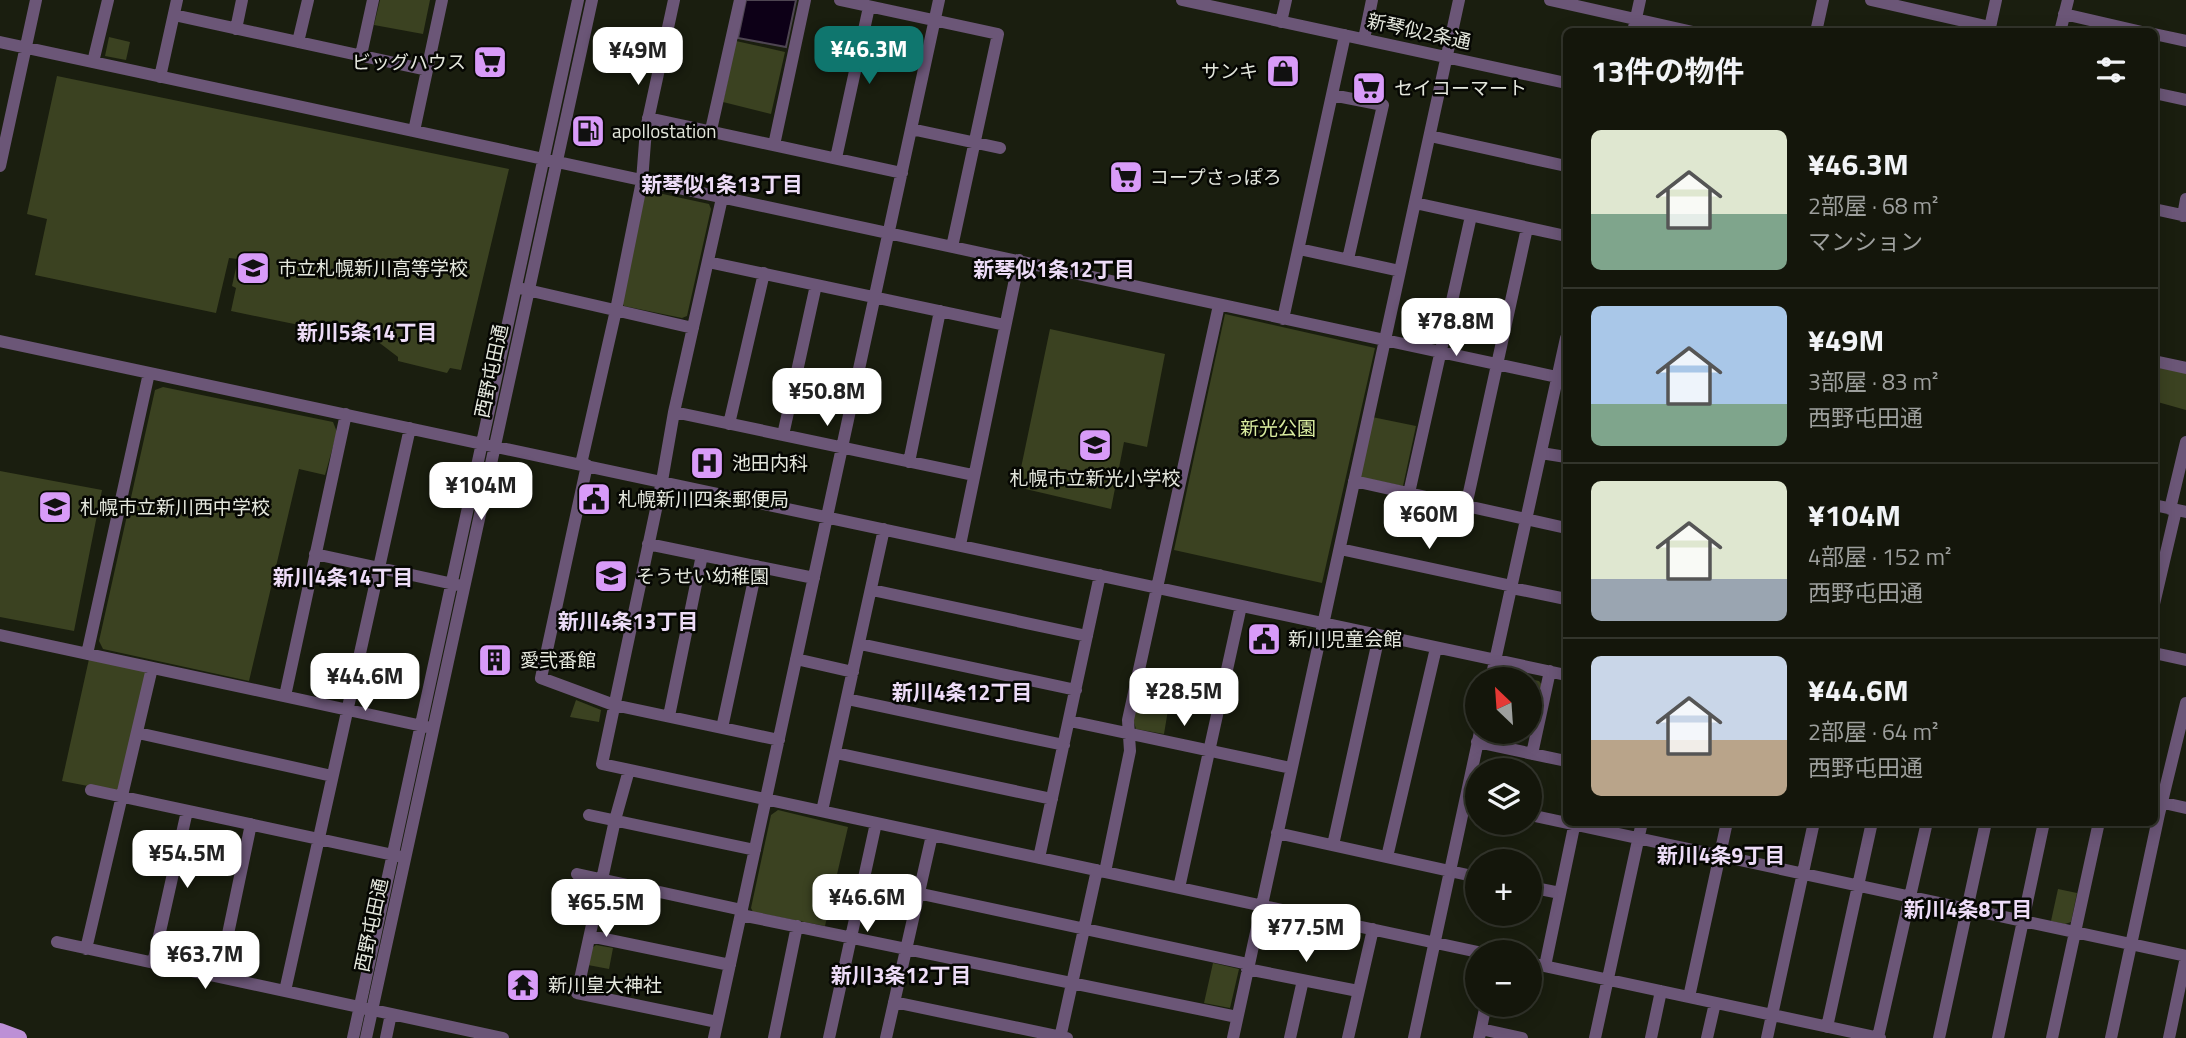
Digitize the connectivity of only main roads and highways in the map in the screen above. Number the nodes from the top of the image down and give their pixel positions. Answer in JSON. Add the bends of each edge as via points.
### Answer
{"nodes":[{"id":1,"x":0,"y":1031,"type":"edge"},
{"id":2,"x":19,"y":1038,"type":"edge"}],
"edges":[{"from":1,"to":2,"type":"main road"}]}
